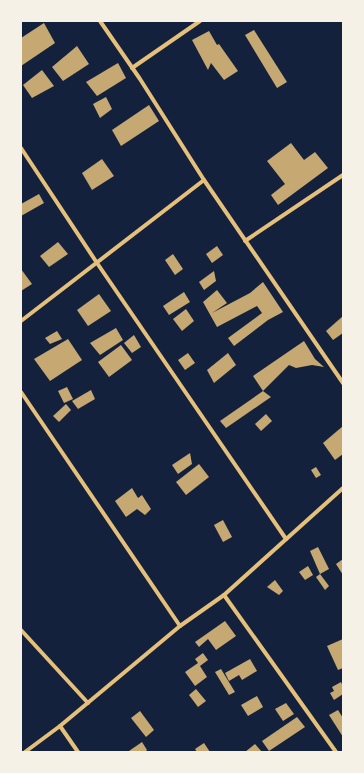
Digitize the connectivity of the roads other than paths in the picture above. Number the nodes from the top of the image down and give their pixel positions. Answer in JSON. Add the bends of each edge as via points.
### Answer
{"nodes":[{"id":1,"x":100,"y":21,"type":"edge"},
{"id":2,"x":200,"y":21,"type":"edge"},
{"id":3,"x":132,"y":68,"type":"junction"},
{"id":4,"x":21,"y":148,"type":"edge"},
{"id":5,"x":343,"y":175,"type":"edge"},
{"id":6,"x":204,"y":180,"type":"junction"},
{"id":7,"x":245,"y":242,"type":"junction"},
{"id":8,"x":97,"y":263,"type":"junction"},
{"id":9,"x":21,"y":320,"type":"edge"},
{"id":10,"x":343,"y":382,"type":"edge"},
{"id":11,"x":21,"y":392,"type":"edge"},
{"id":12,"x":343,"y":488,"type":"edge"},
{"id":13,"x":286,"y":539,"type":"junction"},
{"id":14,"x":224,"y":595,"type":"junction"},
{"id":15,"x":180,"y":626,"type":"junction"},
{"id":16,"x":21,"y":630,"type":"edge"},
{"id":17,"x":88,"y":703,"type":"junction"},
{"id":18,"x":60,"y":726,"type":"junction"},
{"id":19,"x":25,"y":752,"type":"edge"},
{"id":20,"x":78,"y":752,"type":"edge"},
{"id":21,"x":336,"y":752,"type":"edge"}],
"edges":[{"from":1,"to":3,"type":"street"},
{"from":2,"to":3,"type":"street"},
{"from":3,"to":6,"type":"street"},
{"from":4,"to":8,"type":"street"},
{"from":5,"to":7,"type":"street"},
{"from":6,"to":7,"type":"street"},
{"from":6,"to":8,"type":"street"},
{"from":7,"to":10,"type":"street"},
{"from":8,"to":9,"type":"street"},
{"from":8,"to":13,"type":"street"},
{"from":11,"to":15,"type":"street"},
{"from":12,"to":13,"type":"street"},
{"from":13,"to":14,"type":"street"},
{"from":14,"to":15,"type":"street"},
{"from":14,"to":21,"type":"street"},
{"from":15,"to":17,"type":"street"},
{"from":16,"to":17,"type":"street"},
{"from":17,"to":18,"type":"street"},
{"from":18,"to":19,"type":"street"},
{"from":18,"to":20,"type":"street"}]}
